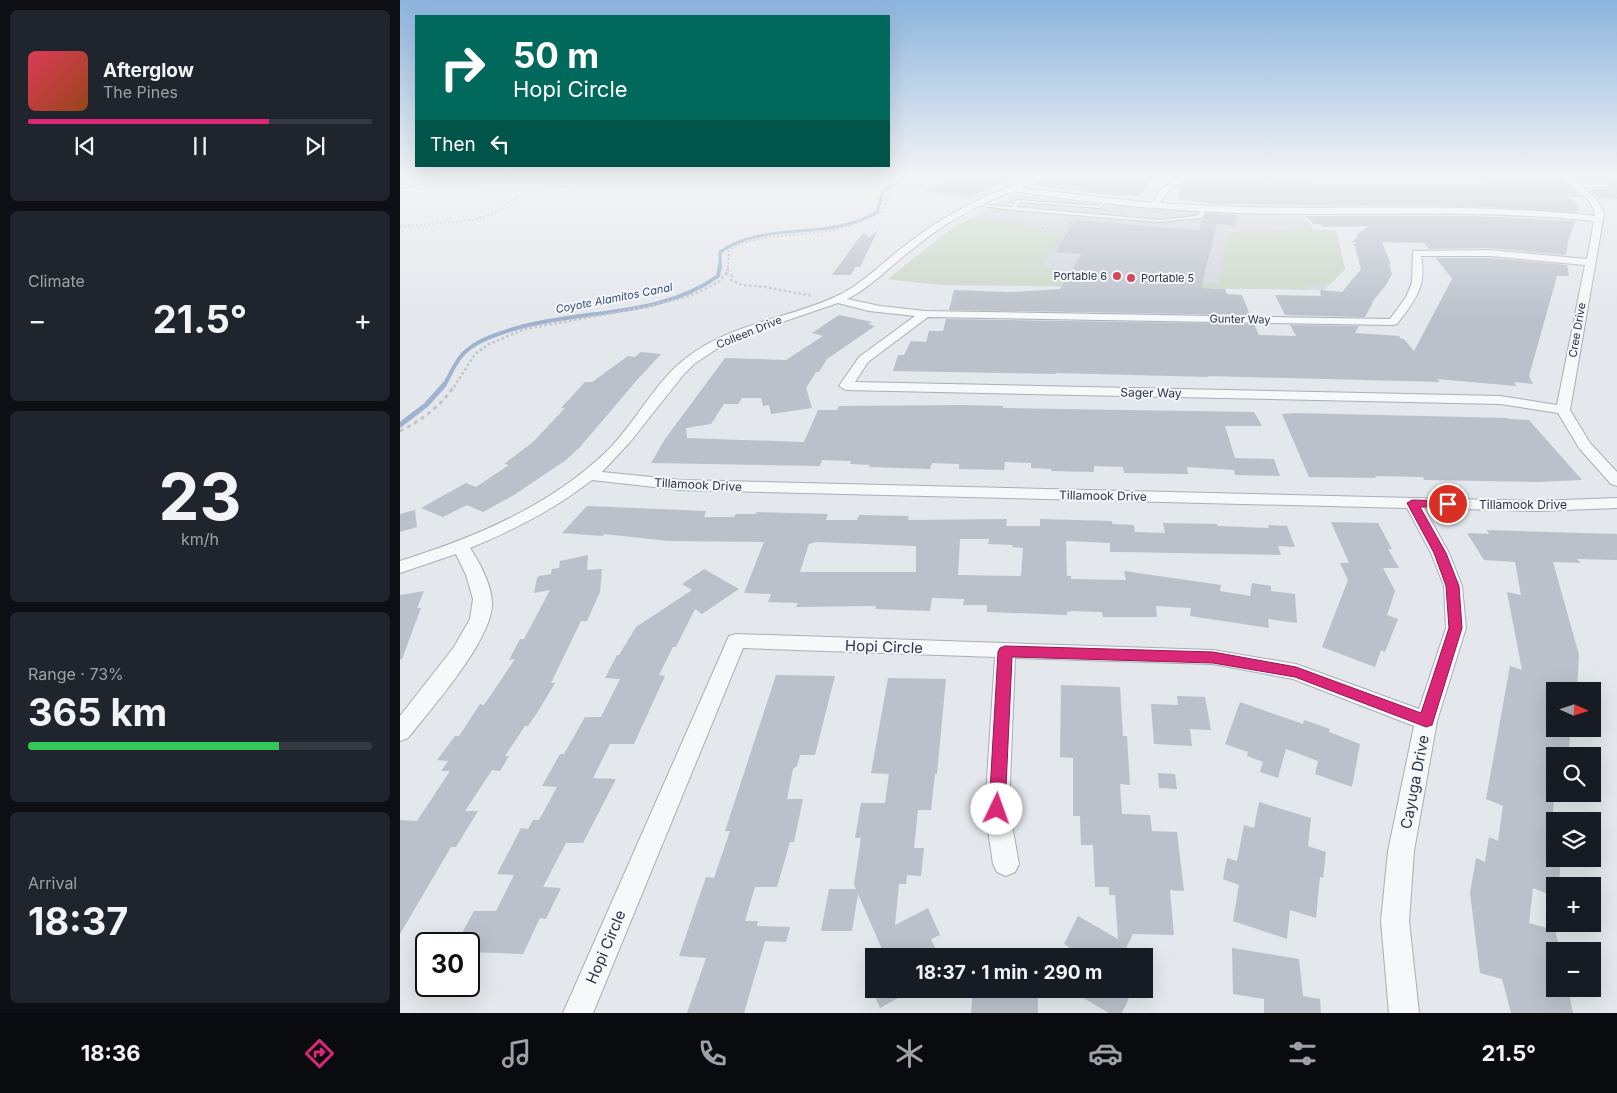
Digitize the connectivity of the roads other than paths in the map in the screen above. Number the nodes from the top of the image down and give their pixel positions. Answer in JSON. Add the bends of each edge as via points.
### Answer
{"nodes":[{"id":1,"x":946,"y":223,"type":"edge"},
{"id":2,"x":1598,"y":223,"type":"edge"},
{"id":3,"x":1590,"y":262,"type":"junction"},
{"id":4,"x":837,"y":299,"type":"junction"},
{"id":5,"x":925,"y":314,"type":"junction"},
{"id":6,"x":1563,"y":410,"type":"junction"},
{"id":7,"x":589,"y":475,"type":"junction"},
{"id":8,"x":1617,"y":481,"type":"edge"},
{"id":9,"x":1412,"y":503,"type":"junction"},
{"id":10,"x":1617,"y":503,"type":"edge"},
{"id":11,"x":460,"y":547,"type":"junction"},
{"id":12,"x":400,"y":568,"type":"edge"},
{"id":13,"x":1005,"y":652,"type":"junction"},
{"id":14,"x":1426,"y":721,"type":"junction"},
{"id":15,"x":400,"y":732,"type":"edge"},
{"id":16,"x":1006,"y":864,"type":"dead end"},
{"id":17,"x":578,"y":1013,"type":"edge"},
{"id":18,"x":1404,"y":1013,"type":"edge"}],
"edges":[{"from":1,"to":4,"type":"street","name":"Colleen Drive","via":[[911,245],[850,294]]},
{"from":2,"to":3,"type":"street","name":"Cree Drive"},
{"from":3,"to":5,"type":"street","name":"Gunter Way","via":[[1498,254],[1416,253],[1420,271],[1418,287],[1394,322]]},
{"from":3,"to":6,"type":"street","name":"Cree Drive"},
{"from":4,"to":5,"type":"street","name":"Gunter Way"},
{"from":4,"to":7,"type":"street","name":"Colleen Drive","via":[[736,335],[690,361],[615,451]]},
{"from":5,"to":6,"type":"street","name":"Sager Way","via":[[864,360],[846,386],[1500,400]]},
{"from":6,"to":8,"type":"street","via":[[1584,445]]},
{"from":7,"to":9,"type":"street","name":"Tillamook Drive","via":[[681,486]]},
{"from":7,"to":11,"type":"street","name":"Colleen Drive","via":[[544,506]]},
{"from":9,"to":10,"type":"street","name":"Tillamook Drive","via":[[1537,506]]},
{"from":9,"to":14,"type":"street","name":"Cayuga Drive","via":[[1440,553],[1453,586],[1455,611],[1456,628]]},
{"from":11,"to":12,"type":"street","name":"Colleen Drive"},
{"from":11,"to":15,"type":"street","via":[[470,560],[483,603],[472,638]]},
{"from":13,"to":14,"type":"street","name":"Hopi Circle","via":[[1213,657],[1296,672]]},
{"from":13,"to":16,"type":"street","via":[[997,809]]},
{"from":13,"to":17,"type":"street","name":"Hopi Circle","via":[[736,642]]},
{"from":14,"to":18,"type":"street","name":"Cayuga Drive","via":[[1401,851],[1395,921]]}]}
